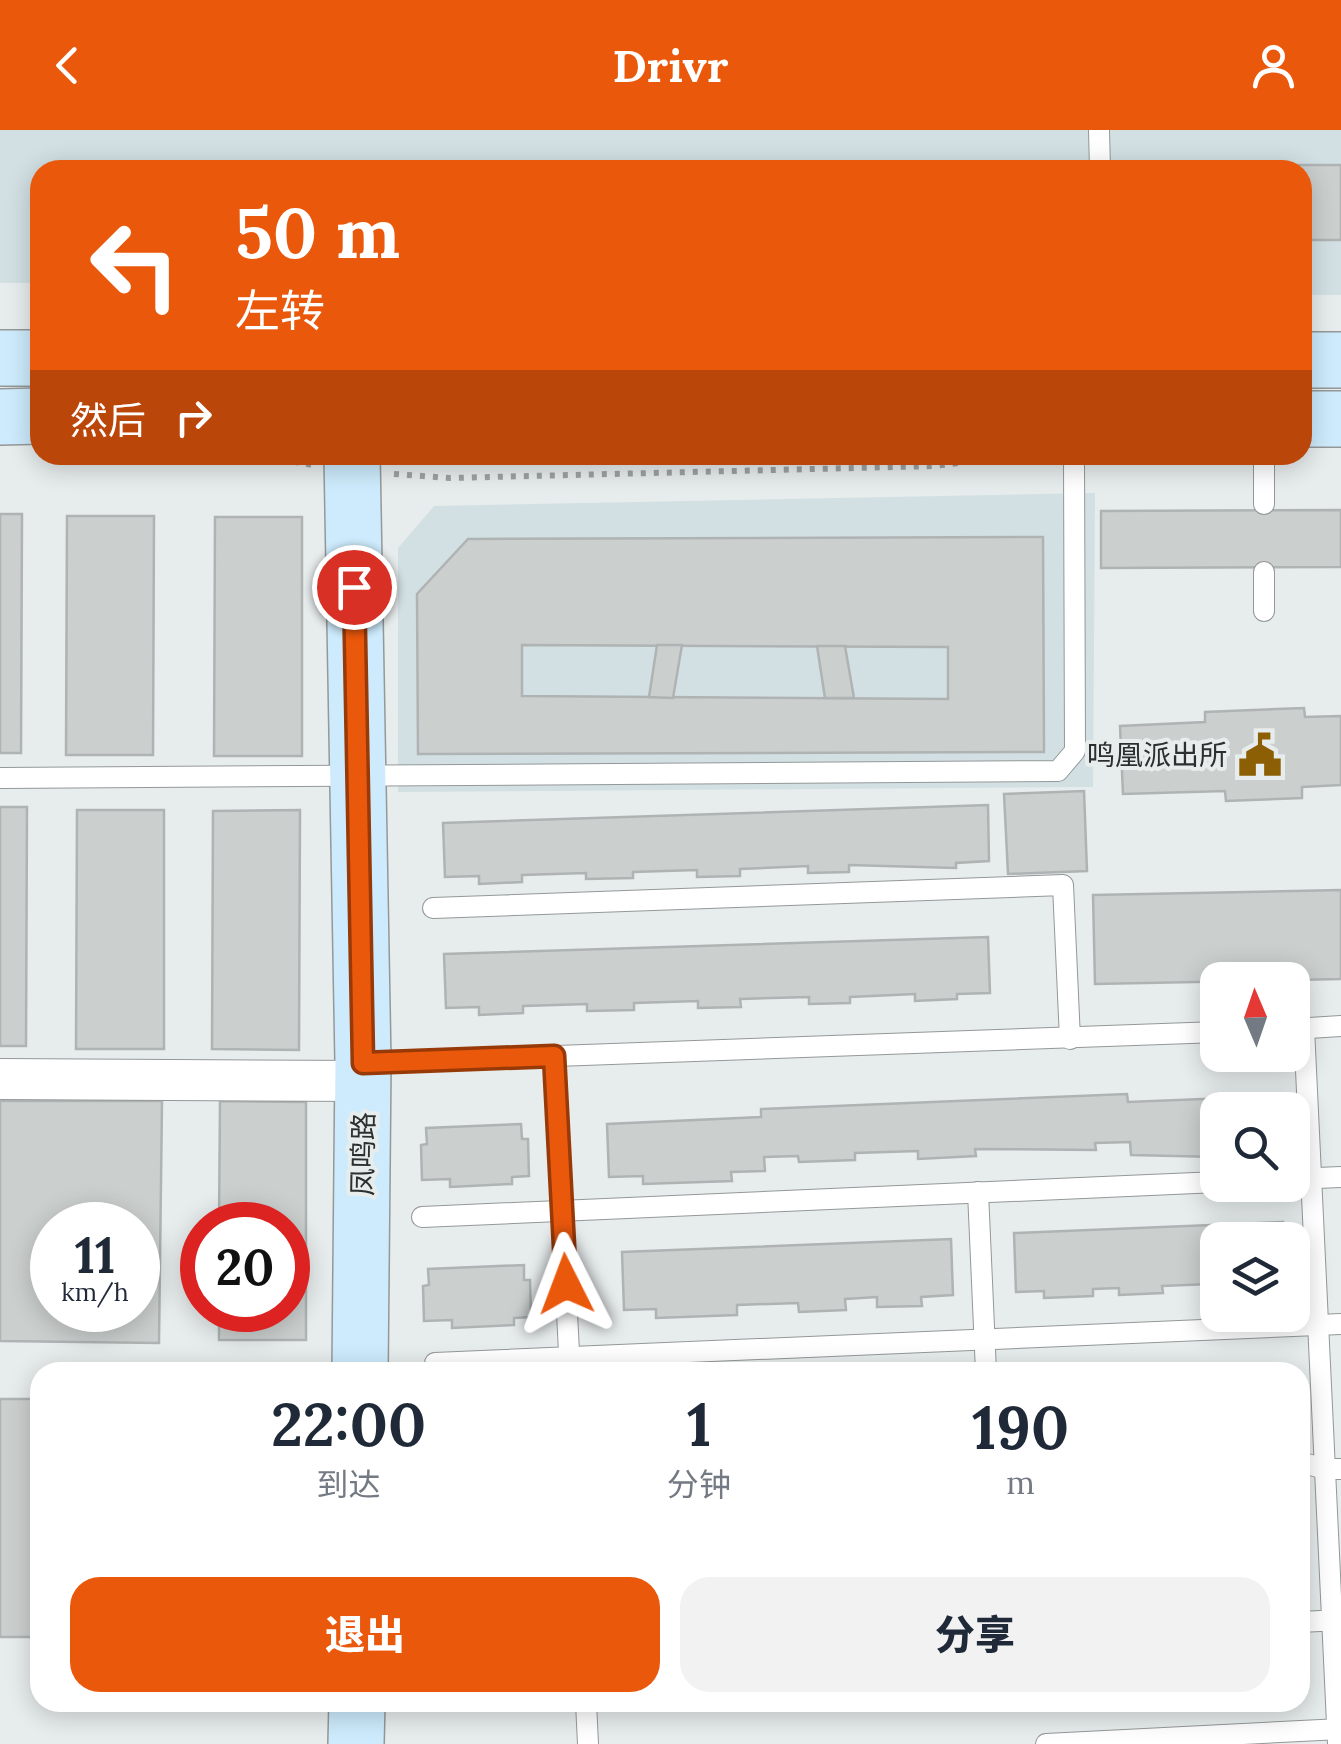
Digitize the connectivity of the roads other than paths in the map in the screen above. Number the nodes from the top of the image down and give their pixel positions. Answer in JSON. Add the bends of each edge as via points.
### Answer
{"nodes":[{"id":1,"x":1099,"y":130,"type":"edge"},
{"id":2,"x":1100,"y":160,"type":"edge"},
{"id":3,"x":0,"y":358,"type":"edge"},
{"id":4,"x":30,"y":358,"type":"edge"},
{"id":5,"x":1312,"y":360,"type":"edge"},
{"id":6,"x":1341,"y":360,"type":"edge"},
{"id":7,"x":1312,"y":378,"type":"edge"},
{"id":8,"x":1341,"y":378,"type":"edge"},
{"id":9,"x":0,"y":380,"type":"edge"},
{"id":10,"x":30,"y":380,"type":"edge"},
{"id":11,"x":1312,"y":397,"type":"edge"},
{"id":12,"x":1341,"y":397,"type":"edge"},
{"id":13,"x":0,"y":404,"type":"edge"},
{"id":14,"x":30,"y":404,"type":"edge"},
{"id":15,"x":30,"y":416,"type":"edge"},
{"id":16,"x":0,"y":417,"type":"edge"},
{"id":17,"x":1312,"y":419,"type":"edge"},
{"id":18,"x":1341,"y":419,"type":"edge"},
{"id":19,"x":352,"y":465,"type":"edge"},
{"id":20,"x":1074,"y":465,"type":"edge"},
{"id":21,"x":1264,"y":465,"type":"edge"},
{"id":22,"x":1264,"y":504,"type":"dead end"},
{"id":23,"x":1264,"y":572,"type":"dead end"},
{"id":24,"x":1264,"y":611,"type":"dead end"},
{"id":25,"x":0,"y":778,"type":"edge"},
{"id":26,"x":358,"y":778,"type":"junction"},
{"id":27,"x":433,"y":908,"type":"dead end"},
{"id":28,"x":1341,"y":1026,"type":"edge"},
{"id":29,"x":1310,"y":1027,"type":"edge"},
{"id":30,"x":1200,"y":1033,"type":"edge"},
{"id":31,"x":1070,"y":1039,"type":"junction"},
{"id":32,"x":554,"y":1056,"type":"junction"},
{"id":33,"x":363,"y":1072,"type":"junction"},
{"id":34,"x":0,"y":1079,"type":"edge"},
{"id":35,"x":1341,"y":1176,"type":"edge"},
{"id":36,"x":1310,"y":1178,"type":"edge"},
{"id":37,"x":1200,"y":1183,"type":"edge"},
{"id":38,"x":978,"y":1192,"type":"junction"},
{"id":39,"x":1305,"y":1202,"type":"edge"},
{"id":40,"x":562,"y":1210,"type":"junction"},
{"id":41,"x":422,"y":1216,"type":"dead end"},
{"id":42,"x":1341,"y":1324,"type":"edge"},
{"id":43,"x":1318,"y":1325,"type":"junction"},
{"id":44,"x":985,"y":1340,"type":"junction"},
{"id":45,"x":360,"y":1362,"type":"edge"},
{"id":46,"x":570,"y":1362,"type":"edge"},
{"id":47,"x":620,"y":1362,"type":"edge"},
{"id":48,"x":986,"y":1362,"type":"edge"},
{"id":49,"x":1333,"y":1469,"type":"edge"},
{"id":50,"x":1337,"y":1620,"type":"edge"},
{"id":51,"x":1310,"y":1621,"type":"edge"},
{"id":52,"x":356,"y":1712,"type":"edge"},
{"id":53,"x":586,"y":1712,"type":"edge"},
{"id":54,"x":1339,"y":1734,"type":"edge"},
{"id":55,"x":356,"y":1744,"type":"edge"},
{"id":56,"x":588,"y":1744,"type":"edge"},
{"id":57,"x":1046,"y":1744,"type":"edge"}],
"edges":[{"from":1,"to":2,"type":"lane"},
{"from":3,"to":4,"type":"street"},
{"from":5,"to":6,"type":"street"},
{"from":7,"to":8,"type":"lane"},
{"from":9,"to":10,"type":"lane"},
{"from":11,"to":12,"type":"lane"},
{"from":13,"to":14,"type":"lane"},
{"from":15,"to":16,"type":"street"},
{"from":17,"to":18,"type":"street"},
{"from":19,"to":26,"type":"street","name":"凤鸣路"},
{"from":20,"to":26,"type":"lane","via":[[1075,751],[1058,771]]},
{"from":21,"to":22,"type":"lane"},
{"from":23,"to":24,"type":"lane"},
{"from":25,"to":26,"type":"lane"},
{"from":26,"to":33,"type":"street","name":"凤鸣路"},
{"from":27,"to":31,"type":"lane","via":[[1063,884]]},
{"from":28,"to":29,"type":"lane"},
{"from":30,"to":31,"type":"lane"},
{"from":31,"to":32,"type":"lane"},
{"from":32,"to":33,"type":"lane"},
{"from":32,"to":40,"type":"lane"},
{"from":33,"to":34,"type":"street"},
{"from":33,"to":45,"type":"street","name":"凤鸣路"},
{"from":35,"to":36,"type":"lane"},
{"from":37,"to":38,"type":"lane"},
{"from":38,"to":40,"type":"lane"},
{"from":38,"to":44,"type":"lane"},
{"from":39,"to":43,"type":"lane"},
{"from":40,"to":41,"type":"lane"},
{"from":40,"to":46,"type":"lane"},
{"from":42,"to":43,"type":"lane"},
{"from":43,"to":44,"type":"lane"},
{"from":43,"to":49,"type":"lane"},
{"from":44,"to":47,"type":"lane"},
{"from":44,"to":48,"type":"lane"},
{"from":49,"to":50,"type":"lane"},
{"from":50,"to":51,"type":"lane"},
{"from":50,"to":54,"type":"lane"},
{"from":52,"to":55,"type":"street"},
{"from":53,"to":56,"type":"lane"},
{"from":54,"to":57,"type":"lane"}]}
